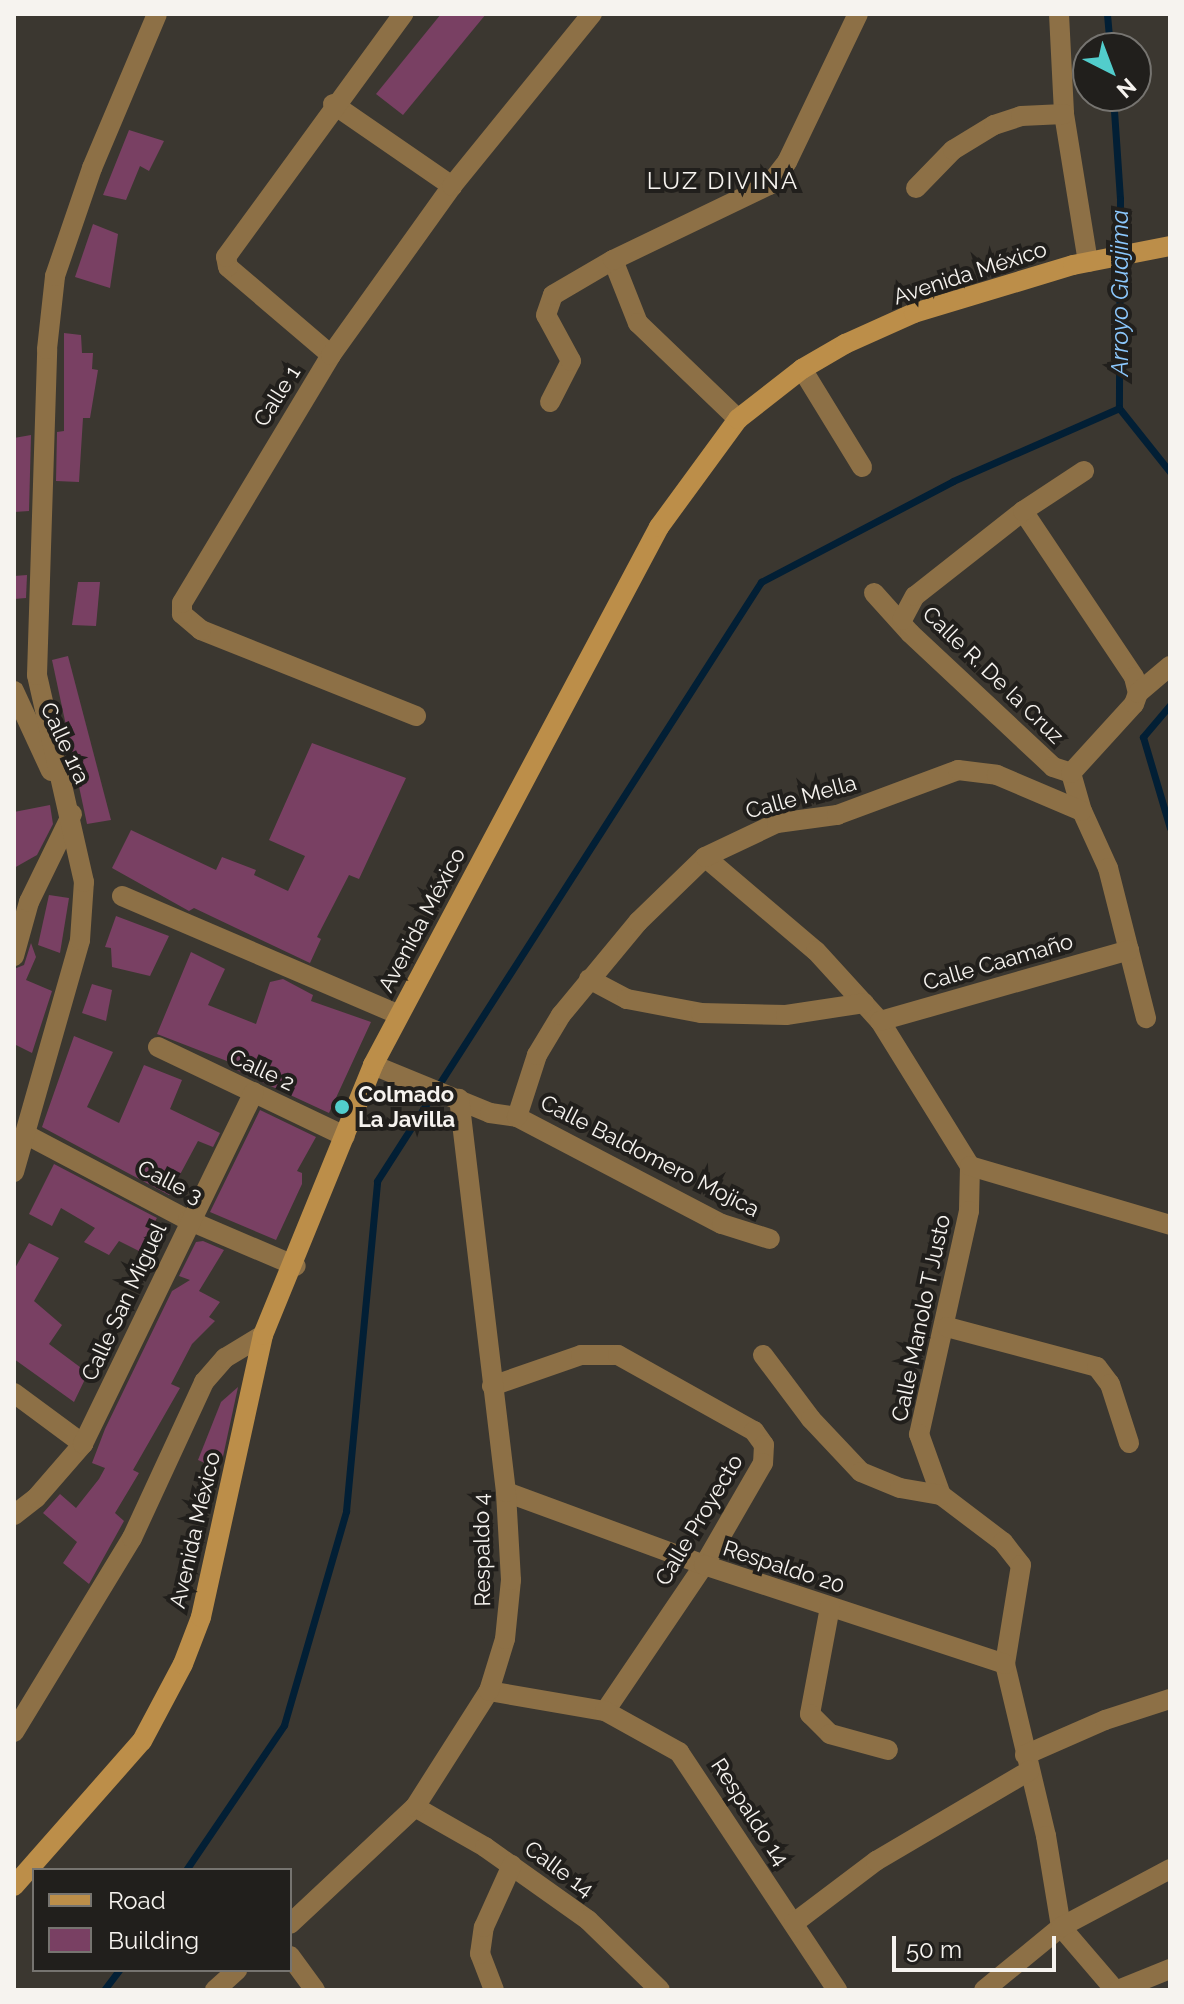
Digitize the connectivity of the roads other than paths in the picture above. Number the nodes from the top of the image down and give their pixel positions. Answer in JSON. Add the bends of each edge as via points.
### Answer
{"nodes":[{"id":1,"x":157,"y":14,"type":"edge"},
{"id":2,"x":403,"y":14,"type":"edge"},
{"id":3,"x":592,"y":14,"type":"edge"},
{"id":4,"x":858,"y":14,"type":"edge"},
{"id":5,"x":1059,"y":14,"type":"edge"},
{"id":6,"x":333,"y":104,"type":"junction"},
{"id":7,"x":1064,"y":114,"type":"junction"},
{"id":8,"x":452,"y":186,"type":"junction"},
{"id":9,"x":916,"y":188,"type":"dead end"},
{"id":10,"x":1170,"y":246,"type":"edge"},
{"id":11,"x":613,"y":260,"type":"junction"},
{"id":12,"x":1080,"y":264,"type":"junction"},
{"id":13,"x":331,"y":355,"type":"junction"},
{"id":14,"x":802,"y":369,"type":"junction"},
{"id":15,"x":550,"y":402,"type":"dead end"},
{"id":16,"x":738,"y":419,"type":"junction"},
{"id":17,"x":862,"y":467,"type":"dead end"},
{"id":18,"x":1084,"y":471,"type":"dead end"},
{"id":19,"x":1023,"y":511,"type":"junction"},
{"id":20,"x":874,"y":593,"type":"dead end"},
{"id":21,"x":902,"y":620,"type":"junction"},
{"id":22,"x":1170,"y":666,"type":"edge"},
{"id":23,"x":14,"y":691,"type":"edge"},
{"id":24,"x":1138,"y":693,"type":"junction"},
{"id":25,"x":416,"y":716,"type":"dead end"},
{"id":26,"x":1071,"y":773,"type":"junction"},
{"id":27,"x":1082,"y":811,"type":"junction"},
{"id":28,"x":72,"y":815,"type":"junction"},
{"id":29,"x":705,"y":857,"type":"junction"},
{"id":30,"x":122,"y":896,"type":"dead end"},
{"id":31,"x":1129,"y":950,"type":"junction"},
{"id":32,"x":14,"y":956,"type":"edge"},
{"id":33,"x":589,"y":979,"type":"junction"},
{"id":34,"x":864,"y":1003,"type":"junction"},
{"id":35,"x":399,"y":1015,"type":"junction"},
{"id":36,"x":1146,"y":1018,"type":"dead end"},
{"id":37,"x":880,"y":1021,"type":"junction"},
{"id":38,"x":158,"y":1047,"type":"dead end"},
{"id":39,"x":373,"y":1065,"type":"junction"},
{"id":40,"x":254,"y":1092,"type":"junction"},
{"id":41,"x":459,"y":1099,"type":"junction"},
{"id":42,"x":517,"y":1117,"type":"junction"},
{"id":43,"x":25,"y":1134,"type":"junction"},
{"id":44,"x":345,"y":1136,"type":"junction"},
{"id":45,"x":970,"y":1166,"type":"junction"},
{"id":46,"x":14,"y":1172,"type":"edge"},
{"id":47,"x":188,"y":1220,"type":"junction"},
{"id":48,"x":1170,"y":1225,"type":"edge"},
{"id":49,"x":770,"y":1239,"type":"dead end"},
{"id":50,"x":296,"y":1266,"type":"junction"},
{"id":51,"x":947,"y":1327,"type":"junction"},
{"id":52,"x":263,"y":1335,"type":"junction"},
{"id":53,"x":763,"y":1355,"type":"dead end"},
{"id":54,"x":492,"y":1386,"type":"junction"},
{"id":55,"x":14,"y":1393,"type":"edge"},
{"id":56,"x":1129,"y":1443,"type":"dead end"},
{"id":57,"x":83,"y":1444,"type":"junction"},
{"id":58,"x":506,"y":1492,"type":"junction"},
{"id":59,"x":941,"y":1495,"type":"junction"},
{"id":60,"x":14,"y":1515,"type":"edge"},
{"id":61,"x":704,"y":1565,"type":"junction"},
{"id":62,"x":830,"y":1607,"type":"junction"},
{"id":63,"x":1005,"y":1664,"type":"junction"},
{"id":64,"x":489,"y":1691,"type":"junction"},
{"id":65,"x":1170,"y":1699,"type":"edge"},
{"id":66,"x":605,"y":1711,"type":"junction"},
{"id":67,"x":14,"y":1732,"type":"edge"},
{"id":68,"x":888,"y":1750,"type":"dead end"},
{"id":69,"x":1027,"y":1763,"type":"junction"},
{"id":70,"x":415,"y":1807,"type":"junction"},
{"id":71,"x":512,"y":1865,"type":"junction"},
{"id":72,"x":1170,"y":1869,"type":"edge"},
{"id":73,"x":14,"y":1886,"type":"edge"},
{"id":74,"x":292,"y":1922,"type":"edge"},
{"id":75,"x":794,"y":1923,"type":"junction"},
{"id":76,"x":1061,"y":1927,"type":"junction"},
{"id":77,"x":292,"y":1959,"type":"edge"},
{"id":78,"x":1170,"y":1969,"type":"edge"},
{"id":79,"x":235,"y":1972,"type":"edge"},
{"id":80,"x":215,"y":1990,"type":"edge"},
{"id":81,"x":315,"y":1990,"type":"edge"},
{"id":82,"x":494,"y":1990,"type":"edge"},
{"id":83,"x":660,"y":1990,"type":"edge"},
{"id":84,"x":837,"y":1990,"type":"edge"},
{"id":85,"x":984,"y":1990,"type":"edge"},
{"id":86,"x":1116,"y":1990,"type":"edge"}],
"edges":[{"from":1,"to":28,"type":"street","via":[[92,168],[55,276],[47,349],[37,675]]},
{"from":2,"to":6,"type":"street"},
{"from":3,"to":8,"type":"street","name":"Calle 1"},
{"from":4,"to":11,"type":"street","via":[[779,175],[744,202]]},
{"from":5,"to":7,"type":"street"},
{"from":6,"to":8,"type":"street"},
{"from":6,"to":13,"type":"street","via":[[226,257],[228,267]]},
{"from":7,"to":9,"type":"street","via":[[1021,116],[994,125],[953,150]]},
{"from":7,"to":12,"type":"street"},
{"from":8,"to":13,"type":"street","name":"Calle 1"},
{"from":10,"to":12,"type":"street","name":"Avenida México"},
{"from":11,"to":15,"type":"street","via":[[545,305],[571,361]]},
{"from":11,"to":16,"type":"street","via":[[638,323]]},
{"from":12,"to":14,"type":"street","name":"Avenida México","via":[[914,313]]},
{"from":13,"to":25,"type":"street","name":"Calle 1","via":[[187,590],[182,614],[201,630]]},
{"from":14,"to":16,"type":"street","name":"Avenida México"},
{"from":14,"to":17,"type":"street"},
{"from":16,"to":35,"type":"street","name":"Avenida México","via":[[630,577]]},
{"from":18,"to":19,"type":"street"},
{"from":19,"to":21,"type":"street","via":[[915,596]]},
{"from":19,"to":24,"type":"street","via":[[1134,677]]},
{"from":20,"to":21,"type":"street","name":"Calle R. De la Cruz"},
{"from":21,"to":26,"type":"street","name":"Calle R. De la Cruz","via":[[1053,767]]},
{"from":22,"to":24,"type":"street"},
{"from":23,"to":28,"type":"street","name":"Calle 1ra"},
{"from":24,"to":26,"type":"street"},
{"from":26,"to":27,"type":"street","name":"Calle R. De la Cruz"},
{"from":27,"to":29,"type":"street","name":"Calle Mella","via":[[997,775],[958,770],[837,815],[777,823]]},
{"from":27,"to":31,"type":"street","name":"Calle R. De la Cruz","via":[[1105,858]]},
{"from":28,"to":32,"type":"street","via":[[29,902]]},
{"from":28,"to":43,"type":"street","via":[[84,882],[80,940]]},
{"from":29,"to":33,"type":"street","name":"Calle Mella","via":[[668,890]]},
{"from":29,"to":34,"type":"street","via":[[816,951]]},
{"from":30,"to":35,"type":"street"},
{"from":31,"to":36,"type":"street","name":"Calle R. De la Cruz"},
{"from":31,"to":37,"type":"street","name":"Calle Caamaño"},
{"from":33,"to":34,"type":"street","via":[[627,999],[701,1013],[786,1015]]},
{"from":33,"to":42,"type":"street","name":"Calle Mella","via":[[537,1055]]},
{"from":34,"to":37,"type":"street"},
{"from":35,"to":39,"type":"street","name":"Avenida México"},
{"from":37,"to":45,"type":"street"},
{"from":38,"to":40,"type":"street","name":"Calle 2"},
{"from":39,"to":41,"type":"street","name":"Calle Baldomero Mojica"},
{"from":39,"to":44,"type":"street","name":"Avenida México"},
{"from":40,"to":44,"type":"street","name":"Calle 2"},
{"from":40,"to":47,"type":"street","name":"Calle San Miguel"},
{"from":41,"to":42,"type":"street","name":"Calle Baldomero Mojica","via":[[490,1113]]},
{"from":41,"to":54,"type":"street","name":"Respaldo 4"},
{"from":42,"to":49,"type":"street","name":"Calle Baldomero Mojica","via":[[722,1224]]},
{"from":43,"to":46,"type":"street"},
{"from":43,"to":47,"type":"street","name":"Calle 3"},
{"from":44,"to":50,"type":"street","name":"Avenida México"},
{"from":45,"to":48,"type":"street"},
{"from":45,"to":51,"type":"street","name":"Calle Manolo T Justo","via":[[969,1211]]},
{"from":47,"to":50,"type":"street","name":"Calle 3"},
{"from":47,"to":57,"type":"street","name":"Calle San Miguel"},
{"from":50,"to":52,"type":"street","name":"Avenida México"},
{"from":51,"to":56,"type":"street","via":[[1097,1367],[1110,1384]]},
{"from":51,"to":59,"type":"street","name":"Calle Manolo T Justo","via":[[919,1434]]},
{"from":52,"to":67,"type":"street","via":[[225,1358],[204,1382],[132,1538]]},
{"from":52,"to":73,"type":"street","name":"Avenida México","via":[[201,1617],[183,1664],[142,1741]]},
{"from":53,"to":59,"type":"street","via":[[811,1419],[861,1472],[900,1488]]},
{"from":54,"to":58,"type":"street","name":"Respaldo 4"},
{"from":54,"to":61,"type":"street","name":"Calle Proyecto","via":[[581,1355],[618,1355],[754,1431],[764,1445],[763,1463]]},
{"from":55,"to":57,"type":"street"},
{"from":57,"to":60,"type":"street","name":"Calle San Miguel"},
{"from":58,"to":61,"type":"street","name":"Respaldo 20"},
{"from":58,"to":64,"type":"street","name":"Respaldo 4","via":[[511,1580],[505,1639]]},
{"from":59,"to":63,"type":"street","via":[[1003,1542],[1021,1565]]},
{"from":61,"to":62,"type":"street","name":"Respaldo 20"},
{"from":61,"to":66,"type":"street","name":"Calle Proyecto"},
{"from":62,"to":63,"type":"street","name":"Respaldo 20"},
{"from":62,"to":68,"type":"street","via":[[810,1714],[830,1734]]},
{"from":63,"to":69,"type":"street"},
{"from":64,"to":66,"type":"street","name":"Respaldo 14"},
{"from":64,"to":70,"type":"street","name":"Respaldo 4"},
{"from":65,"to":69,"type":"street","via":[[1105,1720]]},
{"from":66,"to":75,"type":"street","name":"Respaldo 14","via":[[661,1738],[696,1770]]},
{"from":69,"to":75,"type":"street","via":[[876,1861]]},
{"from":69,"to":76,"type":"street"},
{"from":70,"to":71,"type":"street","name":"Calle 14"},
{"from":70,"to":74,"type":"street","name":"Respaldo 4"},
{"from":71,"to":82,"type":"street","via":[[484,1927],[480,1954]]},
{"from":71,"to":83,"type":"street","name":"Calle 14","via":[[588,1920]]},
{"from":72,"to":76,"type":"street"},
{"from":75,"to":84,"type":"street","name":"Respaldo 14"},
{"from":76,"to":85,"type":"street"},
{"from":76,"to":86,"type":"street"},
{"from":77,"to":81,"type":"street"},
{"from":78,"to":86,"type":"street"},
{"from":79,"to":80,"type":"street"}]}
